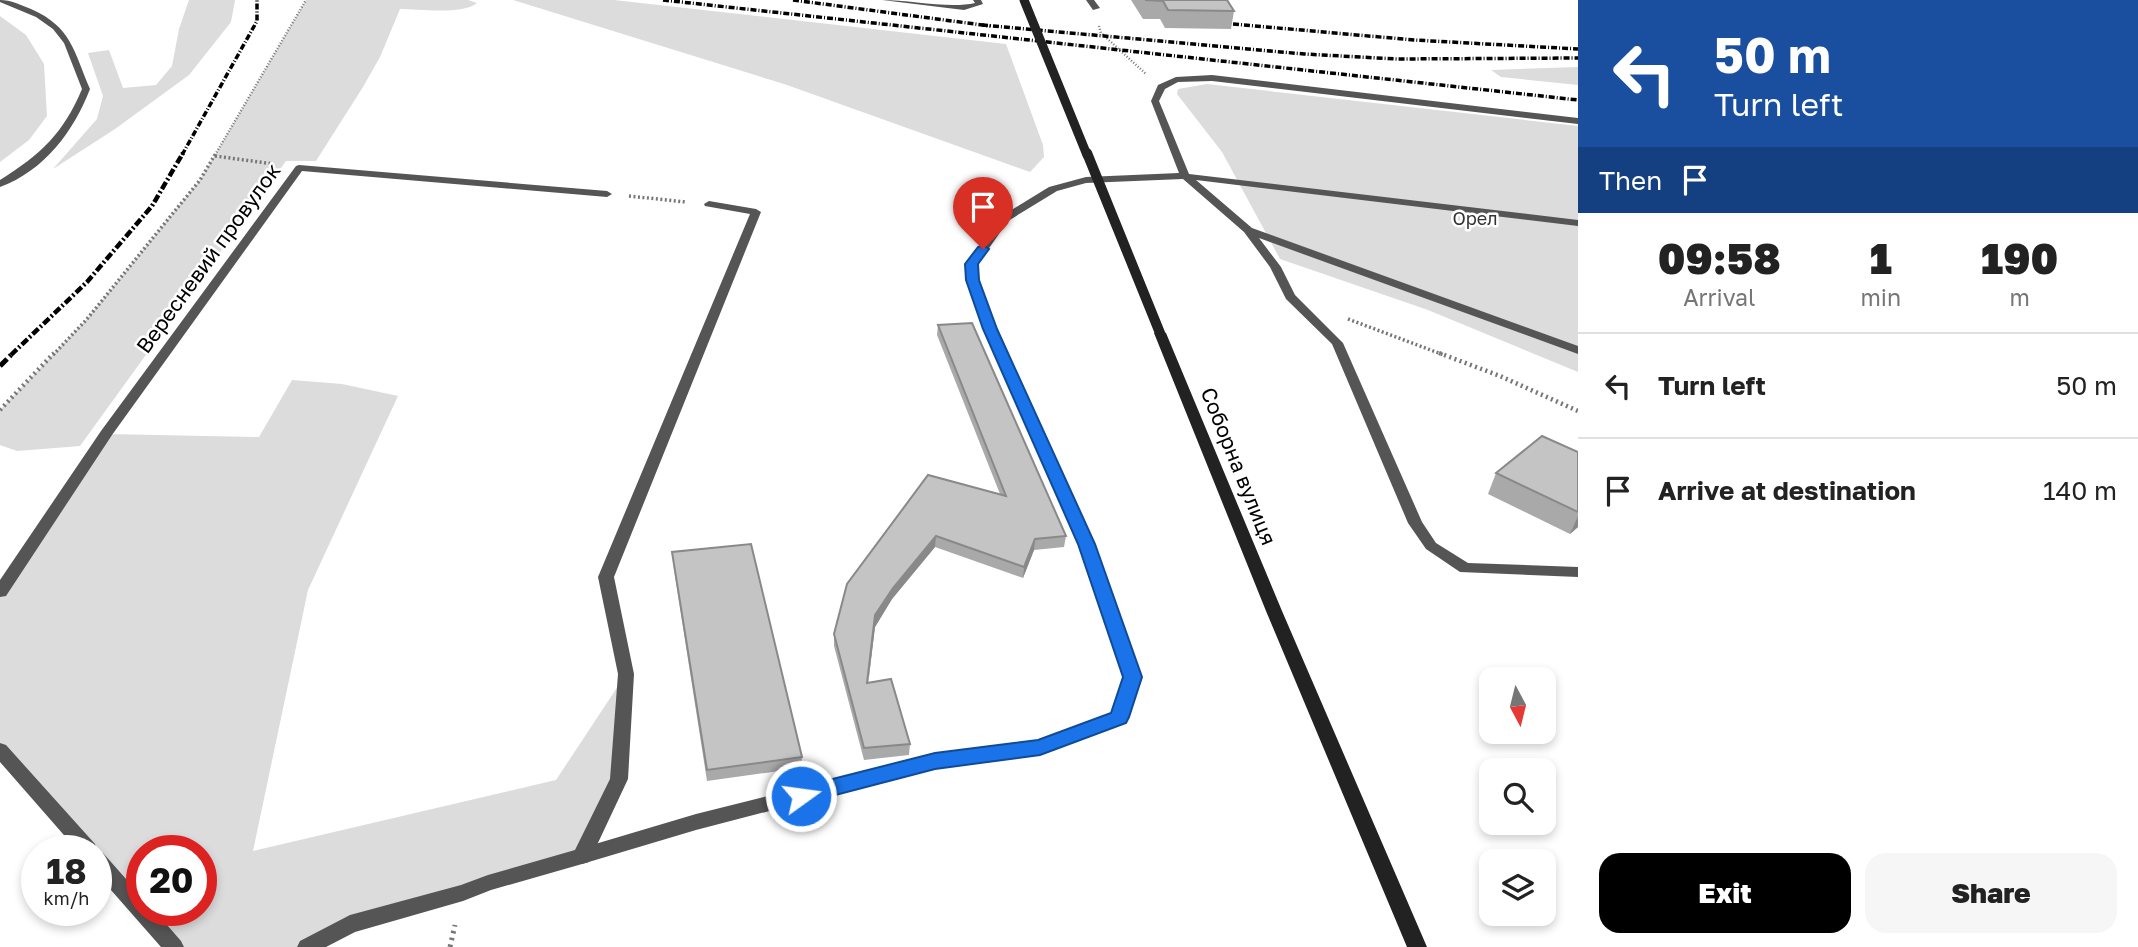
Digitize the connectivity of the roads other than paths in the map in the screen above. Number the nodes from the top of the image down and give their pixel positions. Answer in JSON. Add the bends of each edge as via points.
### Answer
{"nodes":[{"id":1,"x":0,"y":0,"type":"edge"},
{"id":2,"x":886,"y":0,"type":"edge"},
{"id":3,"x":977,"y":0,"type":"edge"},
{"id":4,"x":1024,"y":0,"type":"edge"},
{"id":5,"x":1090,"y":0,"type":"edge"},
{"id":6,"x":1096,"y":8,"type":"dead end"},
{"id":7,"x":1578,"y":121,"type":"edge"},
{"id":8,"x":1185,"y":176,"type":"junction"},
{"id":9,"x":0,"y":184,"type":"edge"},
{"id":10,"x":607,"y":194,"type":"road end"},
{"id":11,"x":709,"y":204,"type":"road end"},
{"id":12,"x":1578,"y":223,"type":"edge"},
{"id":13,"x":1248,"y":230,"type":"junction"},
{"id":14,"x":1578,"y":350,"type":"edge"},
{"id":15,"x":1578,"y":572,"type":"edge"},
{"id":16,"x":0,"y":592,"type":"edge"},
{"id":17,"x":0,"y":750,"type":"edge"},
{"id":18,"x":75,"y":835,"type":"edge"},
{"id":19,"x":582,"y":856,"type":"junction"},
{"id":20,"x":112,"y":877,"type":"edge"},
{"id":21,"x":174,"y":947,"type":"edge"},
{"id":22,"x":307,"y":947,"type":"edge"},
{"id":23,"x":1417,"y":947,"type":"edge"}],
"edges":[{"from":1,"to":9,"type":"street","via":[[50,23],[67,42],[86,89],[75,119],[58,143]]},
{"from":2,"to":3,"type":"street","via":[[964,8],[979,4]]},
{"from":4,"to":23,"type":"main road","name":"Соборна вулиця","bridge":true},
{"from":5,"to":6,"type":"street"},
{"from":7,"to":8,"type":"street","via":[[1212,78],[1176,80],[1161,87],[1155,101]]},
{"from":8,"to":12,"type":"street"},
{"from":8,"to":13,"type":"street"},
{"from":8,"to":19,"type":"street","via":[[1086,180],[1053,189],[1004,219],[972,264],[972,280],[990,329],[1086,544],[1133,677],[1119,717],[1040,747],[935,761]]},
{"from":10,"to":16,"type":"street","name":"Вересневий провулок","via":[[299,168],[106,434]]},
{"from":11,"to":19,"type":"street","via":[[756,212],[606,578],[626,674],[619,779]]},
{"from":13,"to":14,"type":"street"},
{"from":13,"to":15,"type":"street","via":[[1290,297],[1337,343],[1415,523],[1431,546],[1465,568]]},
{"from":17,"to":18,"type":"street"},
{"from":19,"to":22,"type":"street","via":[[350,924]]},
{"from":20,"to":21,"type":"street"}]}
